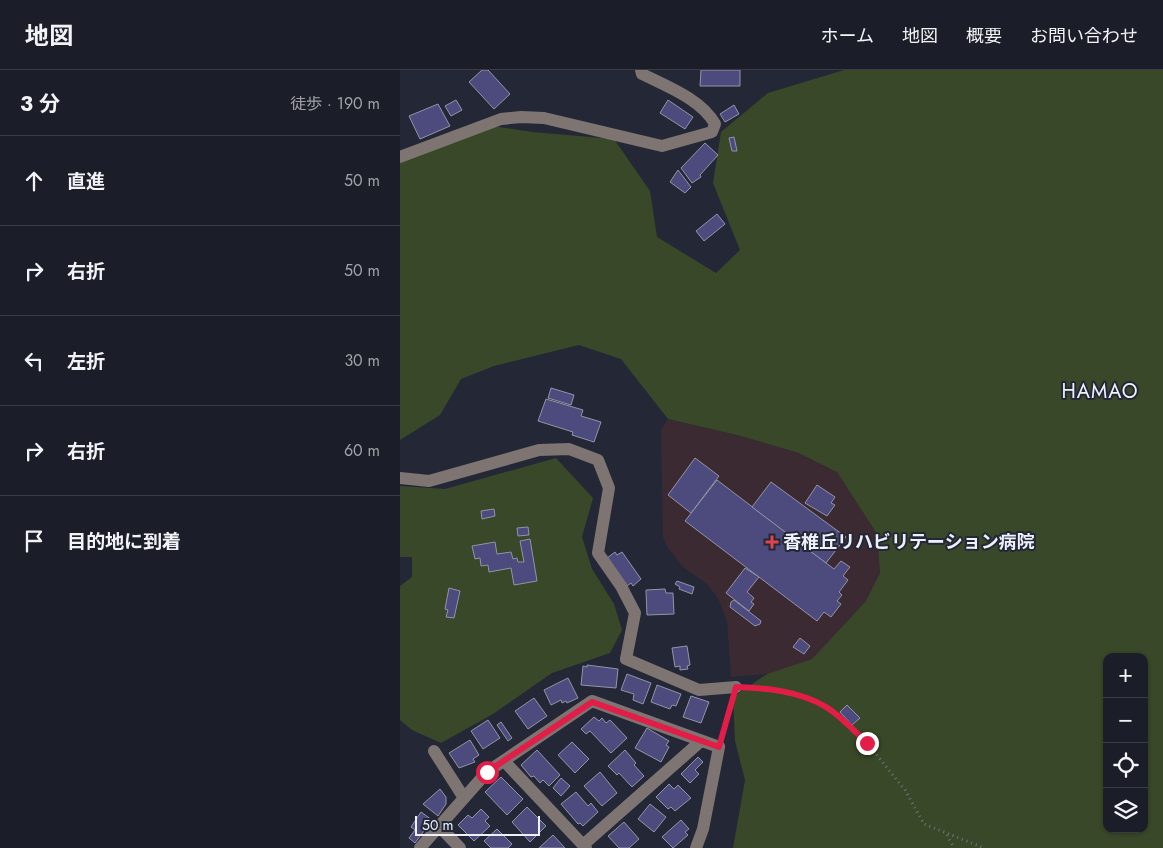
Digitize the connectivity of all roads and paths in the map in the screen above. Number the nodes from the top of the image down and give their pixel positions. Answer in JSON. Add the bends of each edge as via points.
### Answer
{"nodes":[{"id":1,"x":641,"y":70,"type":"edge"},
{"id":2,"x":400,"y":157,"type":"edge"},
{"id":3,"x":400,"y":478,"type":"edge"},
{"id":4,"x":736,"y":687,"type":"junction"},
{"id":5,"x":701,"y":741,"type":"junction"},
{"id":6,"x":719,"y":747,"type":"junction"},
{"id":7,"x":434,"y":751,"type":"dead end"},
{"id":8,"x":505,"y":762,"type":"junction"},
{"id":9,"x":464,"y":798,"type":"junction"},
{"id":10,"x":439,"y":826,"type":"junction"},
{"id":11,"x":946,"y":834,"type":"junction"},
{"id":12,"x":584,"y":846,"type":"edge"},
{"id":13,"x":420,"y":848,"type":"edge"},
{"id":14,"x":460,"y":848,"type":"edge"},
{"id":15,"x":696,"y":848,"type":"edge"},
{"id":16,"x":954,"y":848,"type":"edge"},
{"id":17,"x":984,"y":848,"type":"edge"}],
"edges":[{"from":1,"to":2,"type":"street","via":[[642,74],[682,94],[710,115],[715,124],[712,132],[662,146],[544,118],[521,117],[502,119]]},
{"from":3,"to":4,"type":"street","via":[[429,481],[539,450],[569,449],[598,460],[609,488],[598,553],[635,613],[626,659],[699,690]]},
{"from":4,"to":6,"type":"path"},
{"from":4,"to":11,"type":"path","via":[[764,688],[810,699],[828,708],[867,743],[905,790],[924,824]]},
{"from":5,"to":6,"type":"street"},
{"from":5,"to":8,"type":"street","via":[[592,702]]},
{"from":5,"to":12,"type":"street"},
{"from":6,"to":15,"type":"street","via":[[703,829]]},
{"from":7,"to":9,"type":"street"},
{"from":8,"to":9,"type":"street","via":[[487,772]]},
{"from":8,"to":12,"type":"street"},
{"from":9,"to":10,"type":"street"},
{"from":10,"to":13,"type":"street"},
{"from":10,"to":14,"type":"street"},
{"from":11,"to":16,"type":"path"},
{"from":11,"to":17,"type":"path"}]}
